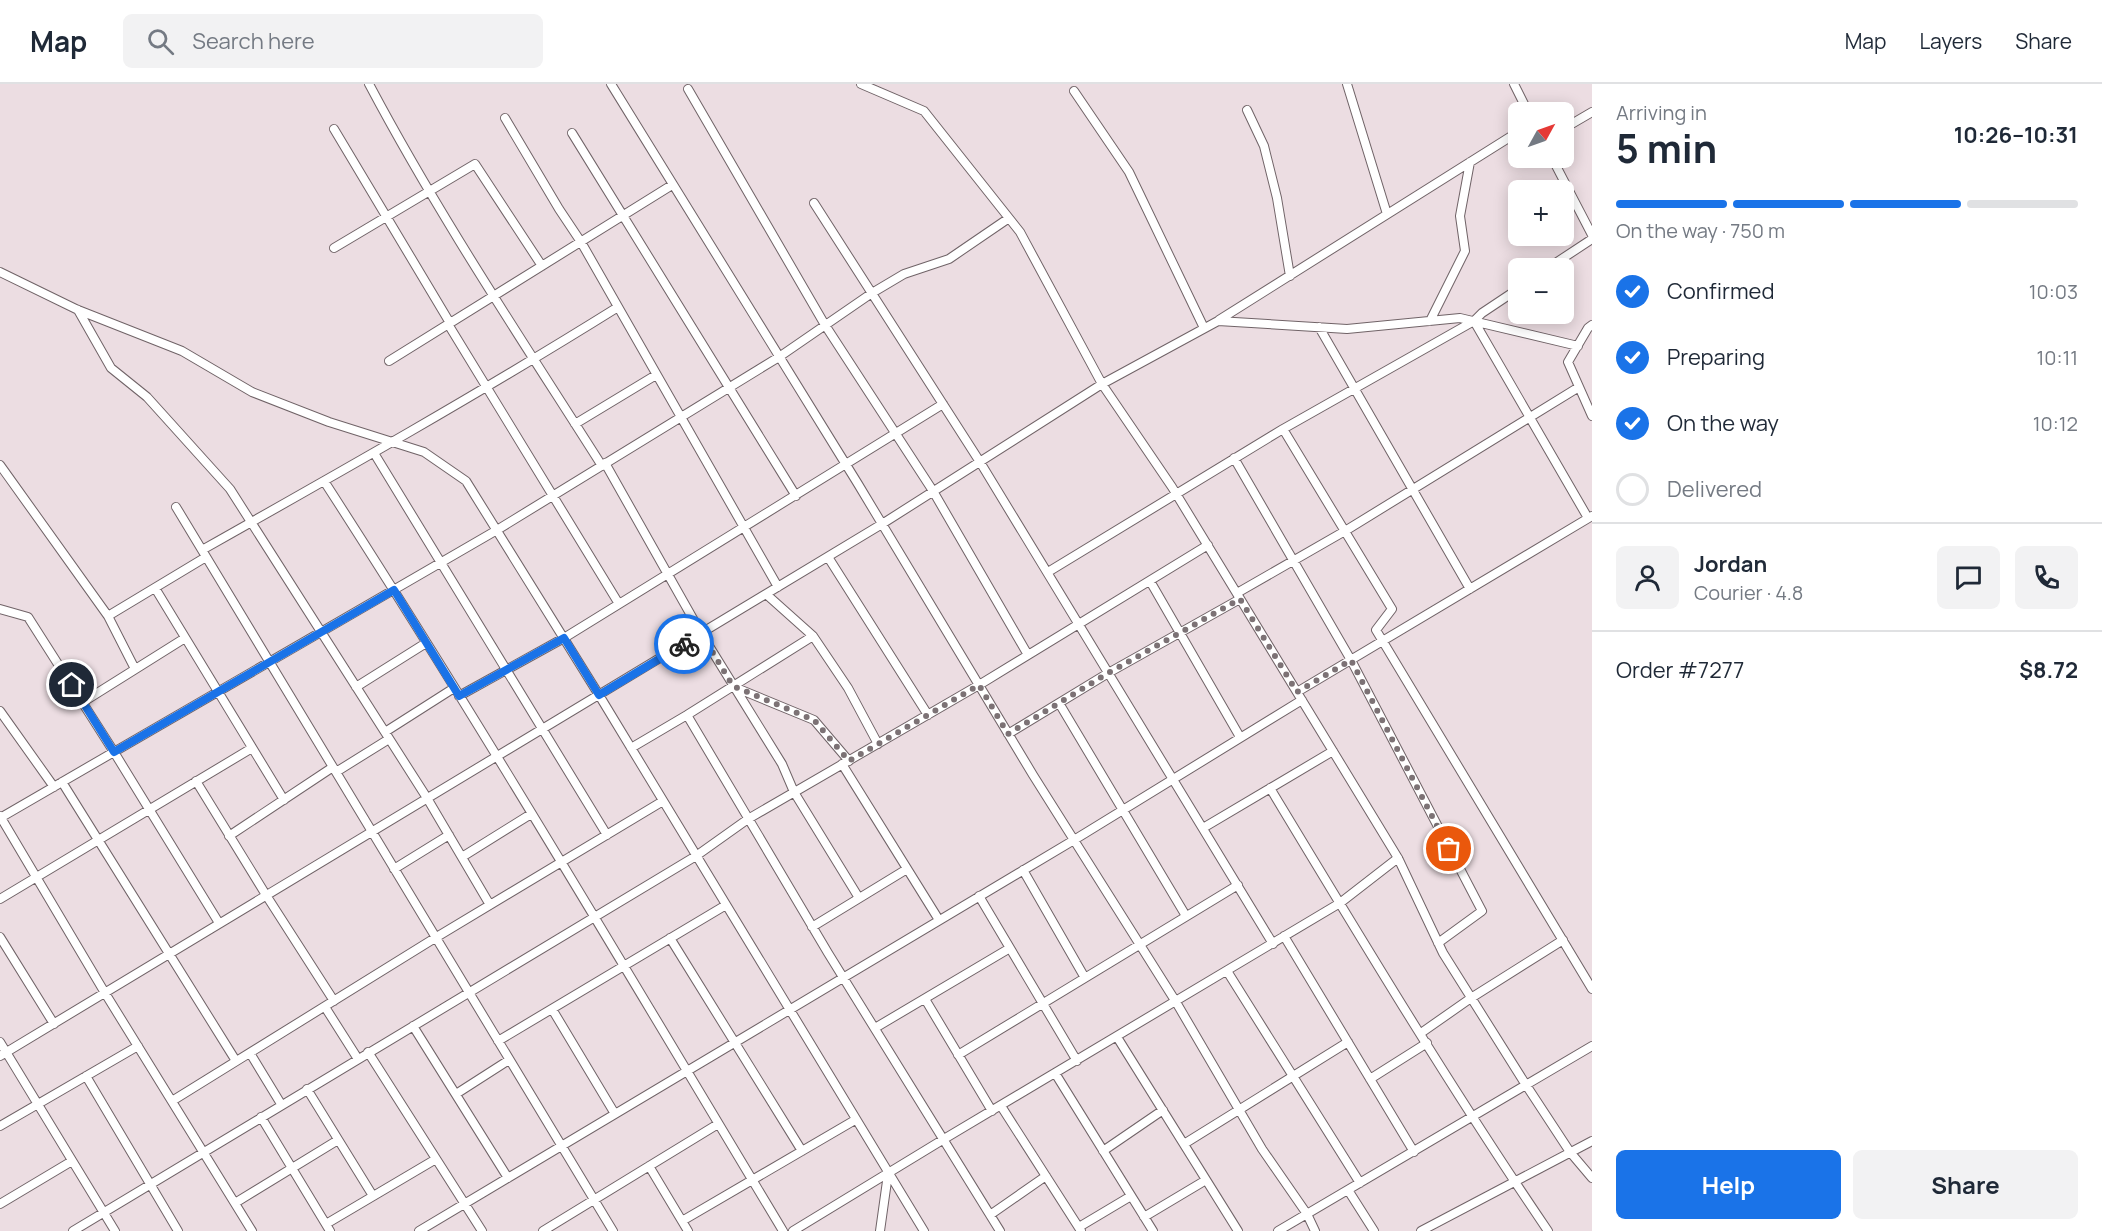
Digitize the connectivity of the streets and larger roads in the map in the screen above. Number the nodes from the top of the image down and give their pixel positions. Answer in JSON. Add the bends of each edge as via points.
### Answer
{"nodes":[{"id":1,"x":369,"y":84,"type":"edge"},
{"id":2,"x":611,"y":84,"type":"edge"},
{"id":3,"x":861,"y":84,"type":"edge"},
{"id":4,"x":1347,"y":84,"type":"edge"},
{"id":5,"x":1514,"y":84,"type":"edge"},
{"id":6,"x":688,"y":89,"type":"dead end"},
{"id":7,"x":1074,"y":91,"type":"dead end"},
{"id":8,"x":1523,"y":102,"type":"edge"},
{"id":9,"x":1247,"y":110,"type":"dead end"},
{"id":10,"x":1591,"y":114,"type":"edge"},
{"id":11,"x":505,"y":118,"type":"dead end"},
{"id":12,"x":1574,"y":123,"type":"edge"},
{"id":13,"x":334,"y":129,"type":"dead end"},
{"id":14,"x":572,"y":133,"type":"dead end"},
{"id":15,"x":1508,"y":138,"type":"edge"},
{"id":16,"x":1470,"y":162,"type":"junction"},
{"id":17,"x":1557,"y":168,"type":"edge"},
{"id":18,"x":672,"y":185,"type":"junction"},
{"id":19,"x":430,"y":191,"type":"junction"},
{"id":20,"x":814,"y":203,"type":"dead end"},
{"id":21,"x":1388,"y":214,"type":"junction"},
{"id":22,"x":622,"y":216,"type":"junction"},
{"id":23,"x":387,"y":217,"type":"junction"},
{"id":24,"x":1009,"y":218,"type":"junction"},
{"id":25,"x":1592,"y":237,"type":"edge"},
{"id":26,"x":581,"y":242,"type":"junction"},
{"id":27,"x":334,"y":249,"type":"dead end"},
{"id":28,"x":1562,"y":258,"type":"edge"},
{"id":29,"x":542,"y":266,"type":"junction"},
{"id":30,"x":0,"y":272,"type":"edge"},
{"id":31,"x":1290,"y":276,"type":"junction"},
{"id":32,"x":872,"y":293,"type":"junction"},
{"id":33,"x":493,"y":296,"type":"junction"},
{"id":34,"x":1508,"y":296,"type":"edge"},
{"id":35,"x":618,"y":307,"type":"junction"},
{"id":36,"x":78,"y":309,"type":"junction"},
{"id":37,"x":1218,"y":321,"type":"junction"},
{"id":38,"x":1430,"y":321,"type":"junction"},
{"id":39,"x":1474,"y":321,"type":"junction"},
{"id":40,"x":449,"y":323,"type":"junction"},
{"id":41,"x":825,"y":325,"type":"junction"},
{"id":42,"x":1592,"y":325,"type":"edge"},
{"id":43,"x":1319,"y":327,"type":"junction"},
{"id":44,"x":1204,"y":328,"type":"junction"},
{"id":45,"x":1578,"y":346,"type":"junction"},
{"id":46,"x":779,"y":357,"type":"junction"},
{"id":47,"x":534,"y":360,"type":"junction"},
{"id":48,"x":389,"y":361,"type":"dead end"},
{"id":49,"x":656,"y":375,"type":"junction"},
{"id":50,"x":1102,"y":384,"type":"junction"},
{"id":51,"x":1579,"y":387,"type":"junction"},
{"id":52,"x":486,"y":388,"type":"junction"},
{"id":53,"x":729,"y":388,"type":"junction"},
{"id":54,"x":1354,"y":389,"type":"junction"},
{"id":55,"x":943,"y":404,"type":"junction"},
{"id":56,"x":1592,"y":416,"type":"edge"},
{"id":57,"x":680,"y":417,"type":"junction"},
{"id":58,"x":1530,"y":417,"type":"junction"},
{"id":59,"x":575,"y":424,"type":"junction"},
{"id":60,"x":1283,"y":429,"type":"junction"},
{"id":61,"x":896,"y":434,"type":"junction"},
{"id":62,"x":393,"y":442,"type":"junction"},
{"id":63,"x":374,"y":453,"type":"junction"},
{"id":64,"x":1234,"y":458,"type":"junction"},
{"id":65,"x":980,"y":462,"type":"junction"},
{"id":66,"x":604,"y":464,"type":"junction"},
{"id":67,"x":0,"y":465,"type":"edge"},
{"id":68,"x":846,"y":465,"type":"junction"},
{"id":69,"x":324,"y":481,"type":"junction"},
{"id":70,"x":1412,"y":489,"type":"junction"},
{"id":71,"x":933,"y":491,"type":"junction"},
{"id":72,"x":1176,"y":493,"type":"junction"},
{"id":73,"x":552,"y":496,"type":"junction"},
{"id":74,"x":796,"y":496,"type":"junction"},
{"id":75,"x":176,"y":507,"type":"dead end"},
{"id":76,"x":1590,"y":517,"type":"edge"},
{"id":77,"x":251,"y":522,"type":"junction"},
{"id":78,"x":882,"y":524,"type":"junction"},
{"id":79,"x":744,"y":528,"type":"junction"},
{"id":80,"x":497,"y":530,"type":"junction"},
{"id":81,"x":1345,"y":531,"type":"junction"},
{"id":82,"x":1208,"y":545,"type":"junction"},
{"id":83,"x":204,"y":553,"type":"junction"},
{"id":84,"x":828,"y":557,"type":"junction"},
{"id":85,"x":1293,"y":561,"type":"junction"},
{"id":86,"x":440,"y":563,"type":"junction"},
{"id":87,"x":1048,"y":572,"type":"junction"},
{"id":88,"x":668,"y":574,"type":"junction"},
{"id":89,"x":1150,"y":580,"type":"junction"},
{"id":90,"x":778,"y":587,"type":"junction"},
{"id":91,"x":155,"y":588,"type":"junction"},
{"id":92,"x":1470,"y":589,"type":"junction"},
{"id":93,"x":394,"y":590,"type":"junction"},
{"id":94,"x":766,"y":594,"type":"junction"},
{"id":95,"x":1239,"y":596,"type":"junction"},
{"id":96,"x":619,"y":604,"type":"junction"},
{"id":97,"x":0,"y":609,"type":"edge"},
{"id":98,"x":108,"y":616,"type":"junction"},
{"id":99,"x":1080,"y":623,"type":"junction"},
{"id":100,"x":321,"y":632,"type":"junction"},
{"id":101,"x":701,"y":633,"type":"junction"},
{"id":102,"x":1180,"y":633,"type":"junction"},
{"id":103,"x":813,"y":636,"type":"junction"},
{"id":104,"x":185,"y":638,"type":"junction"},
{"id":105,"x":564,"y":638,"type":"junction"},
{"id":106,"x":1383,"y":641,"type":"junction"},
{"id":107,"x":426,"y":643,"type":"junction"},
{"id":108,"x":1028,"y":655,"type":"junction"},
{"id":109,"x":1351,"y":660,"type":"junction"},
{"id":110,"x":270,"y":662,"type":"junction"},
{"id":111,"x":135,"y":669,"type":"junction"},
{"id":112,"x":506,"y":670,"type":"junction"},
{"id":113,"x":1110,"y":672,"type":"junction"},
{"id":114,"x":979,"y":685,"type":"junction"},
{"id":115,"x":733,"y":686,"type":"junction"},
{"id":116,"x":356,"y":687,"type":"junction"},
{"id":117,"x":454,"y":688,"type":"junction"},
{"id":118,"x":218,"y":692,"type":"junction"},
{"id":119,"x":599,"y":695,"type":"junction"},
{"id":120,"x":459,"y":696,"type":"junction"},
{"id":121,"x":1300,"y":696,"type":"junction"},
{"id":122,"x":83,"y":702,"type":"junction"},
{"id":123,"x":1059,"y":703,"type":"junction"},
{"id":124,"x":0,"y":711,"type":"edge"},
{"id":125,"x":687,"y":715,"type":"junction"},
{"id":126,"x":928,"y":715,"type":"junction"},
{"id":127,"x":543,"y":729,"type":"junction"},
{"id":128,"x":1008,"y":734,"type":"junction"},
{"id":129,"x":387,"y":735,"type":"junction"},
{"id":130,"x":1240,"y":737,"type":"junction"},
{"id":131,"x":878,"y":744,"type":"junction"},
{"id":132,"x":252,"y":748,"type":"junction"},
{"id":133,"x":631,"y":748,"type":"junction"},
{"id":134,"x":1333,"y":751,"type":"junction"},
{"id":135,"x":114,"y":752,"type":"junction"},
{"id":136,"x":496,"y":757,"type":"junction"},
{"id":137,"x":846,"y":762,"type":"junction"},
{"id":138,"x":334,"y":770,"type":"junction"},
{"id":139,"x":1173,"y":778,"type":"junction"},
{"id":140,"x":196,"y":782,"type":"junction"},
{"id":141,"x":58,"y":784,"type":"junction"},
{"id":142,"x":1270,"y":788,"type":"junction"},
{"id":143,"x":794,"y":792,"type":"junction"},
{"id":144,"x":427,"y":798,"type":"junction"},
{"id":145,"x":284,"y":800,"type":"junction"},
{"id":146,"x":663,"y":801,"type":"junction"},
{"id":147,"x":149,"y":809,"type":"junction"},
{"id":148,"x":1123,"y":810,"type":"junction"},
{"id":149,"x":531,"y":814,"type":"junction"},
{"id":150,"x":0,"y":817,"type":"edge"},
{"id":151,"x":748,"y":819,"type":"junction"},
{"id":152,"x":1203,"y":828,"type":"junction"},
{"id":153,"x":371,"y":832,"type":"junction"},
{"id":154,"x":449,"y":835,"type":"junction"},
{"id":155,"x":607,"y":835,"type":"junction"},
{"id":156,"x":229,"y":836,"type":"junction"},
{"id":157,"x":98,"y":839,"type":"junction"},
{"id":158,"x":1074,"y":840,"type":"junction"},
{"id":159,"x":696,"y":856,"type":"junction"},
{"id":160,"x":462,"y":857,"type":"junction"},
{"id":161,"x":1398,"y":858,"type":"junction"},
{"id":162,"x":561,"y":863,"type":"junction"},
{"id":163,"x":394,"y":869,"type":"junction"},
{"id":164,"x":907,"y":869,"type":"junction"},
{"id":165,"x":1023,"y":870,"type":"junction"},
{"id":166,"x":35,"y":877,"type":"junction"},
{"id":167,"x":1238,"y":885,"type":"junction"},
{"id":168,"x":266,"y":895,"type":"junction"},
{"id":169,"x":979,"y":896,"type":"junction"},
{"id":170,"x":859,"y":898,"type":"junction"},
{"id":171,"x":0,"y":899,"type":"edge"},
{"id":172,"x":1340,"y":903,"type":"junction"},
{"id":173,"x":490,"y":905,"type":"junction"},
{"id":174,"x":726,"y":905,"type":"junction"},
{"id":175,"x":1186,"y":916,"type":"junction"},
{"id":176,"x":594,"y":917,"type":"junction"},
{"id":177,"x":939,"y":920,"type":"junction"},
{"id":178,"x":219,"y":923,"type":"junction"},
{"id":179,"x":812,"y":927,"type":"junction"},
{"id":180,"x":1284,"y":936,"type":"junction"},
{"id":181,"x":0,"y":937,"type":"edge"},
{"id":182,"x":435,"y":938,"type":"junction"},
{"id":183,"x":670,"y":938,"type":"junction"},
{"id":184,"x":1563,"y":940,"type":"junction"},
{"id":185,"x":1438,"y":943,"type":"junction"},
{"id":186,"x":1273,"y":944,"type":"junction"},
{"id":187,"x":1139,"y":945,"type":"junction"},
{"id":188,"x":1010,"y":948,"type":"junction"},
{"id":189,"x":170,"y":953,"type":"junction"},
{"id":190,"x":623,"y":966,"type":"junction"},
{"id":191,"x":1227,"y":971,"type":"junction"},
{"id":192,"x":843,"y":977,"type":"junction"},
{"id":193,"x":1085,"y":978,"type":"junction"},
{"id":194,"x":1592,"y":989,"type":"edge"},
{"id":195,"x":468,"y":992,"type":"junction"},
{"id":196,"x":105,"y":993,"type":"junction"},
{"id":197,"x":1471,"y":998,"type":"junction"},
{"id":198,"x":925,"y":999,"type":"junction"},
{"id":199,"x":334,"y":1001,"type":"junction"},
{"id":200,"x":1176,"y":1002,"type":"junction"},
{"id":201,"x":1043,"y":1003,"type":"junction"},
{"id":202,"x":324,"y":1006,"type":"junction"},
{"id":203,"x":552,"y":1009,"type":"junction"},
{"id":204,"x":789,"y":1010,"type":"junction"},
{"id":205,"x":54,"y":1024,"type":"junction"},
{"id":206,"x":413,"y":1026,"type":"junction"},
{"id":207,"x":875,"y":1028,"type":"junction"},
{"id":208,"x":1421,"y":1033,"type":"junction"},
{"id":209,"x":1117,"y":1037,"type":"junction"},
{"id":210,"x":498,"y":1041,"type":"junction"},
{"id":211,"x":0,"y":1042,"type":"edge"},
{"id":212,"x":734,"y":1042,"type":"junction"},
{"id":213,"x":1348,"y":1042,"type":"junction"},
{"id":214,"x":1427,"y":1043,"type":"junction"},
{"id":215,"x":138,"y":1046,"type":"junction"},
{"id":216,"x":1592,"y":1046,"type":"edge"},
{"id":217,"x":368,"y":1052,"type":"junction"},
{"id":218,"x":250,"y":1053,"type":"junction"},
{"id":219,"x":3,"y":1054,"type":"edge"},
{"id":220,"x":958,"y":1055,"type":"junction"},
{"id":221,"x":358,"y":1059,"type":"junction"},
{"id":222,"x":509,"y":1060,"type":"junction"},
{"id":223,"x":1077,"y":1060,"type":"junction"},
{"id":224,"x":236,"y":1061,"type":"junction"},
{"id":225,"x":686,"y":1071,"type":"junction"},
{"id":226,"x":1056,"y":1073,"type":"junction"},
{"id":227,"x":86,"y":1076,"type":"junction"},
{"id":228,"x":1293,"y":1076,"type":"junction"},
{"id":229,"x":1370,"y":1079,"type":"junction"},
{"id":230,"x":1526,"y":1085,"type":"junction"},
{"id":231,"x":307,"y":1089,"type":"junction"},
{"id":232,"x":456,"y":1094,"type":"junction"},
{"id":233,"x":172,"y":1101,"type":"junction"},
{"id":234,"x":37,"y":1104,"type":"junction"},
{"id":235,"x":281,"y":1104,"type":"junction"},
{"id":236,"x":1001,"y":1106,"type":"junction"},
{"id":237,"x":1163,"y":1110,"type":"junction"},
{"id":238,"x":1239,"y":1110,"type":"junction"},
{"id":239,"x":992,"y":1111,"type":"junction"},
{"id":240,"x":615,"y":1114,"type":"junction"},
{"id":241,"x":1474,"y":1116,"type":"junction"},
{"id":242,"x":261,"y":1117,"type":"junction"},
{"id":243,"x":855,"y":1120,"type":"junction"},
{"id":244,"x":718,"y":1124,"type":"junction"},
{"id":245,"x":0,"y":1126,"type":"edge"},
{"id":246,"x":944,"y":1139,"type":"junction"},
{"id":247,"x":338,"y":1140,"type":"junction"},
{"id":248,"x":1592,"y":1141,"type":"edge"},
{"id":249,"x":1184,"y":1144,"type":"junction"},
{"id":250,"x":561,"y":1146,"type":"junction"},
{"id":251,"x":203,"y":1151,"type":"junction"},
{"id":252,"x":802,"y":1151,"type":"junction"},
{"id":253,"x":1103,"y":1151,"type":"junction"},
{"id":254,"x":1414,"y":1152,"type":"junction"},
{"id":255,"x":1570,"y":1152,"type":"junction"},
{"id":256,"x":436,"y":1159,"type":"junction"},
{"id":257,"x":72,"y":1161,"type":"junction"},
{"id":258,"x":649,"y":1166,"type":"junction"},
{"id":259,"x":292,"y":1168,"type":"junction"},
{"id":260,"x":888,"y":1174,"type":"junction"},
{"id":261,"x":1046,"y":1176,"type":"junction"},
{"id":262,"x":508,"y":1178,"type":"junction"},
{"id":263,"x":1592,"y":1178,"type":"edge"},
{"id":264,"x":752,"y":1180,"type":"junction"},
{"id":265,"x":1206,"y":1180,"type":"junction"},
{"id":266,"x":1514,"y":1181,"type":"junction"},
{"id":267,"x":1360,"y":1183,"type":"junction"},
{"id":268,"x":150,"y":1184,"type":"junction"},
{"id":269,"x":1348,"y":1190,"type":"junction"},
{"id":270,"x":373,"y":1196,"type":"junction"},
{"id":271,"x":1131,"y":1196,"type":"junction"},
{"id":272,"x":594,"y":1199,"type":"junction"},
{"id":273,"x":235,"y":1203,"type":"junction"},
{"id":274,"x":0,"y":1204,"type":"edge"},
{"id":275,"x":465,"y":1204,"type":"junction"},
{"id":276,"x":103,"y":1212,"type":"junction"},
{"id":277,"x":1307,"y":1214,"type":"junction"},
{"id":278,"x":990,"y":1215,"type":"junction"},
{"id":279,"x":1144,"y":1217,"type":"junction"},
{"id":280,"x":682,"y":1221,"type":"junction"},
{"id":281,"x":328,"y":1227,"type":"edge"},
{"id":282,"x":1080,"y":1229,"type":"edge"},
{"id":283,"x":73,"y":1231,"type":"edge"},
{"id":284,"x":115,"y":1231,"type":"edge"},
{"id":285,"x":178,"y":1231,"type":"edge"},
{"id":286,"x":252,"y":1231,"type":"edge"},
{"id":287,"x":419,"y":1231,"type":"edge"},
{"id":288,"x":482,"y":1231,"type":"edge"},
{"id":289,"x":544,"y":1231,"type":"edge"},
{"id":290,"x":613,"y":1231,"type":"edge"},
{"id":291,"x":688,"y":1231,"type":"edge"},
{"id":292,"x":783,"y":1231,"type":"edge"},
{"id":293,"x":793,"y":1231,"type":"edge"},
{"id":294,"x":880,"y":1231,"type":"edge"},
{"id":295,"x":924,"y":1231,"type":"edge"},
{"id":296,"x":1000,"y":1231,"type":"edge"},
{"id":297,"x":1153,"y":1231,"type":"edge"},
{"id":298,"x":1238,"y":1231,"type":"edge"},
{"id":299,"x":1278,"y":1231,"type":"edge"},
{"id":300,"x":1315,"y":1231,"type":"edge"},
{"id":301,"x":1374,"y":1231,"type":"edge"},
{"id":302,"x":1421,"y":1231,"type":"edge"},
{"id":303,"x":1548,"y":1231,"type":"edge"}],
"edges":[{"from":1,"to":19,"type":"street"},
{"from":2,"to":18,"type":"street"},
{"from":3,"to":24,"type":"street","via":[[924,111]]},
{"from":4,"to":21,"type":"street"},
{"from":5,"to":8,"type":"street"},
{"from":6,"to":41,"type":"street"},
{"from":7,"to":44,"type":"street","via":[[1129,172]]},
{"from":9,"to":31,"type":"street","via":[[1264,146]]},
{"from":10,"to":12,"type":"street"},
{"from":11,"to":26,"type":"street"},
{"from":13,"to":23,"type":"street"},
{"from":14,"to":22,"type":"street"},
{"from":15,"to":16,"type":"street"},
{"from":16,"to":21,"type":"street"},
{"from":16,"to":38,"type":"street","via":[[1460,216],[1465,251]]},
{"from":17,"to":25,"type":"street"},
{"from":18,"to":22,"type":"street"},
{"from":18,"to":46,"type":"street"},
{"from":19,"to":23,"type":"street"},
{"from":19,"to":29,"type":"street","via":[[475,164]]},
{"from":19,"to":33,"type":"street"},
{"from":20,"to":32,"type":"street"},
{"from":21,"to":31,"type":"street"},
{"from":22,"to":26,"type":"street"},
{"from":22,"to":53,"type":"street"},
{"from":23,"to":27,"type":"street"},
{"from":23,"to":40,"type":"street"},
{"from":24,"to":32,"type":"street","via":[[949,259],[904,273]]},
{"from":24,"to":50,"type":"street"},
{"from":25,"to":28,"type":"street"},
{"from":26,"to":29,"type":"street"},
{"from":26,"to":35,"type":"street"},
{"from":29,"to":33,"type":"street"},
{"from":30,"to":36,"type":"street"},
{"from":31,"to":37,"type":"street"},
{"from":32,"to":41,"type":"street"},
{"from":32,"to":55,"type":"street"},
{"from":33,"to":40,"type":"street"},
{"from":33,"to":47,"type":"street"},
{"from":34,"to":39,"type":"street"},
{"from":35,"to":47,"type":"street"},
{"from":35,"to":49,"type":"street"},
{"from":36,"to":62,"type":"street","via":[[182,351],[252,392]]},
{"from":36,"to":77,"type":"street","via":[[111,369],[147,397],[230,489]]},
{"from":37,"to":43,"type":"street"},
{"from":37,"to":44,"type":"street"},
{"from":38,"to":39,"type":"street"},
{"from":38,"to":43,"type":"street","via":[[1347,329]]},
{"from":39,"to":45,"type":"street"},
{"from":39,"to":54,"type":"street"},
{"from":39,"to":58,"type":"street"},
{"from":40,"to":48,"type":"street"},
{"from":40,"to":52,"type":"street"},
{"from":41,"to":46,"type":"street"},
{"from":41,"to":61,"type":"street"},
{"from":42,"to":45,"type":"street"},
{"from":43,"to":54,"type":"street"},
{"from":44,"to":50,"type":"street"},
{"from":45,"to":51,"type":"street","via":[[1568,362]]},
{"from":46,"to":53,"type":"street"},
{"from":46,"to":68,"type":"street"},
{"from":47,"to":52,"type":"street"},
{"from":47,"to":59,"type":"street"},
{"from":49,"to":57,"type":"street"},
{"from":49,"to":59,"type":"street"},
{"from":50,"to":65,"type":"street"},
{"from":50,"to":72,"type":"street"},
{"from":51,"to":56,"type":"street"},
{"from":51,"to":58,"type":"street"},
{"from":52,"to":62,"type":"street"},
{"from":52,"to":73,"type":"street"},
{"from":53,"to":57,"type":"street"},
{"from":53,"to":74,"type":"street"},
{"from":54,"to":60,"type":"street"},
{"from":54,"to":70,"type":"street"},
{"from":55,"to":61,"type":"street"},
{"from":55,"to":65,"type":"street"},
{"from":57,"to":66,"type":"street"},
{"from":57,"to":79,"type":"street"},
{"from":58,"to":70,"type":"street"},
{"from":58,"to":76,"type":"street"},
{"from":59,"to":66,"type":"street"},
{"from":60,"to":64,"type":"street"},
{"from":60,"to":81,"type":"street"},
{"from":61,"to":68,"type":"street"},
{"from":61,"to":71,"type":"street"},
{"from":62,"to":63,"type":"street"},
{"from":62,"to":80,"type":"street","via":[[424,452],[466,481]]},
{"from":63,"to":69,"type":"street"},
{"from":63,"to":86,"type":"street"},
{"from":64,"to":72,"type":"street"},
{"from":64,"to":85,"type":"street"},
{"from":65,"to":71,"type":"street"},
{"from":65,"to":87,"type":"street"},
{"from":66,"to":73,"type":"street"},
{"from":66,"to":88,"type":"street"},
{"from":67,"to":98,"type":"street"},
{"from":68,"to":74,"type":"street"},
{"from":68,"to":78,"type":"street"},
{"from":69,"to":77,"type":"street"},
{"from":69,"to":93,"type":"street"},
{"from":70,"to":81,"type":"street"},
{"from":70,"to":92,"type":"street"},
{"from":71,"to":78,"type":"street"},
{"from":71,"to":108,"type":"street"},
{"from":72,"to":82,"type":"street"},
{"from":72,"to":87,"type":"street"},
{"from":73,"to":80,"type":"street"},
{"from":73,"to":96,"type":"street"},
{"from":74,"to":79,"type":"street"},
{"from":75,"to":83,"type":"street"},
{"from":76,"to":92,"type":"street"},
{"from":77,"to":83,"type":"street"},
{"from":77,"to":100,"type":"street"},
{"from":78,"to":84,"type":"street"},
{"from":78,"to":114,"type":"street"},
{"from":79,"to":88,"type":"street"},
{"from":79,"to":90,"type":"street"},
{"from":80,"to":86,"type":"street"},
{"from":80,"to":105,"type":"street"},
{"from":81,"to":85,"type":"street"},
{"from":81,"to":106,"type":"street","via":[[1392,609],[1376,630]]},
{"from":82,"to":89,"type":"street"},
{"from":82,"to":95,"type":"street"},
{"from":83,"to":91,"type":"street"},
{"from":83,"to":110,"type":"street"},
{"from":84,"to":90,"type":"street"},
{"from":84,"to":126,"type":"street"},
{"from":85,"to":95,"type":"street"},
{"from":85,"to":109,"type":"street"},
{"from":86,"to":93,"type":"street"},
{"from":86,"to":112,"type":"street"},
{"from":87,"to":99,"type":"street"},
{"from":88,"to":96,"type":"street"},
{"from":88,"to":101,"type":"street"},
{"from":89,"to":99,"type":"street"},
{"from":89,"to":102,"type":"street"},
{"from":90,"to":94,"type":"street"},
{"from":91,"to":98,"type":"street"},
{"from":91,"to":104,"type":"street"},
{"from":92,"to":106,"type":"street"},
{"from":93,"to":100,"type":"street"},
{"from":93,"to":107,"type":"street"},
{"from":94,"to":101,"type":"street"},
{"from":94,"to":103,"type":"street"},
{"from":95,"to":102,"type":"street"},
{"from":95,"to":121,"type":"street"},
{"from":96,"to":105,"type":"street"},
{"from":97,"to":122,"type":"street","via":[[28,617]]},
{"from":98,"to":111,"type":"street"},
{"from":99,"to":108,"type":"street"},
{"from":99,"to":113,"type":"street"},
{"from":100,"to":110,"type":"street"},
{"from":100,"to":116,"type":"street"},
{"from":101,"to":115,"type":"street"},
{"from":101,"to":119,"type":"street"},
{"from":102,"to":113,"type":"street"},
{"from":102,"to":130,"type":"street"},
{"from":103,"to":115,"type":"street"},
{"from":103,"to":131,"type":"street","via":[[848,688]]},
{"from":104,"to":111,"type":"street"},
{"from":104,"to":118,"type":"street"},
{"from":105,"to":112,"type":"street"},
{"from":105,"to":119,"type":"street"},
{"from":106,"to":109,"type":"street"},
{"from":106,"to":184,"type":"street"},
{"from":107,"to":116,"type":"street"},
{"from":107,"to":117,"type":"street"},
{"from":108,"to":114,"type":"street"},
{"from":109,"to":121,"type":"street"},
{"from":109,"to":185,"type":"street","via":[[1482,911]]},
{"from":110,"to":118,"type":"street"},
{"from":110,"to":138,"type":"street"},
{"from":111,"to":122,"type":"street"},
{"from":112,"to":120,"type":"street"},
{"from":112,"to":127,"type":"street"},
{"from":113,"to":123,"type":"street"},
{"from":113,"to":139,"type":"street"},
{"from":114,"to":126,"type":"street"},
{"from":114,"to":128,"type":"street"},
{"from":115,"to":125,"type":"street"},
{"from":115,"to":137,"type":"street","via":[[814,720]]},
{"from":115,"to":143,"type":"street","via":[[782,764]]},
{"from":116,"to":129,"type":"street"},
{"from":117,"to":120,"type":"street"},
{"from":117,"to":129,"type":"street"},
{"from":118,"to":132,"type":"street"},
{"from":118,"to":135,"type":"street"},
{"from":119,"to":127,"type":"street"},
{"from":119,"to":133,"type":"street"},
{"from":120,"to":136,"type":"street"},
{"from":121,"to":130,"type":"street"},
{"from":121,"to":134,"type":"street"},
{"from":122,"to":135,"type":"street"},
{"from":123,"to":128,"type":"street"},
{"from":123,"to":148,"type":"street"},
{"from":124,"to":141,"type":"street"},
{"from":125,"to":133,"type":"street"},
{"from":125,"to":151,"type":"street"},
{"from":126,"to":131,"type":"street"},
{"from":127,"to":136,"type":"street"},
{"from":127,"to":155,"type":"street"},
{"from":128,"to":158,"type":"street"},
{"from":129,"to":138,"type":"street"},
{"from":129,"to":144,"type":"street"},
{"from":130,"to":139,"type":"street"},
{"from":131,"to":137,"type":"street"},
{"from":132,"to":140,"type":"street"},
{"from":132,"to":145,"type":"street"},
{"from":133,"to":146,"type":"street"},
{"from":134,"to":142,"type":"street"},
{"from":134,"to":161,"type":"street"},
{"from":135,"to":141,"type":"street"},
{"from":135,"to":147,"type":"street"},
{"from":136,"to":144,"type":"street"},
{"from":136,"to":149,"type":"street"},
{"from":137,"to":143,"type":"street"},
{"from":137,"to":164,"type":"street"},
{"from":138,"to":145,"type":"street"},
{"from":138,"to":153,"type":"street"},
{"from":139,"to":148,"type":"street"},
{"from":139,"to":152,"type":"street"},
{"from":140,"to":147,"type":"street"},
{"from":140,"to":156,"type":"street"},
{"from":141,"to":150,"type":"street"},
{"from":141,"to":157,"type":"street"},
{"from":142,"to":152,"type":"street"},
{"from":142,"to":172,"type":"street"},
{"from":143,"to":151,"type":"street"},
{"from":143,"to":170,"type":"street"},
{"from":144,"to":153,"type":"street"},
{"from":144,"to":154,"type":"street"},
{"from":145,"to":156,"type":"street"},
{"from":146,"to":155,"type":"street"},
{"from":146,"to":159,"type":"street"},
{"from":147,"to":157,"type":"street"},
{"from":147,"to":178,"type":"street"},
{"from":148,"to":158,"type":"street"},
{"from":148,"to":175,"type":"street"},
{"from":149,"to":160,"type":"street"},
{"from":149,"to":162,"type":"street"},
{"from":150,"to":166,"type":"street"},
{"from":151,"to":159,"type":"street"},
{"from":151,"to":179,"type":"street"},
{"from":152,"to":167,"type":"street"},
{"from":153,"to":163,"type":"street"},
{"from":153,"to":168,"type":"street"},
{"from":154,"to":160,"type":"street"},
{"from":154,"to":163,"type":"street"},
{"from":155,"to":162,"type":"street"},
{"from":156,"to":168,"type":"street"},
{"from":157,"to":166,"type":"street"},
{"from":157,"to":189,"type":"street"},
{"from":158,"to":165,"type":"street"},
{"from":158,"to":187,"type":"street"},
{"from":159,"to":174,"type":"street"},
{"from":159,"to":176,"type":"street"},
{"from":160,"to":173,"type":"street"},
{"from":161,"to":172,"type":"street"},
{"from":161,"to":185,"type":"street"},
{"from":162,"to":173,"type":"street"},
{"from":162,"to":176,"type":"street"},
{"from":163,"to":182,"type":"street"},
{"from":164,"to":170,"type":"street"},
{"from":164,"to":177,"type":"street"},
{"from":165,"to":169,"type":"street"},
{"from":165,"to":193,"type":"street"},
{"from":166,"to":171,"type":"street"},
{"from":166,"to":196,"type":"street"},
{"from":167,"to":175,"type":"street"},
{"from":167,"to":186,"type":"street"},
{"from":168,"to":178,"type":"street"},
{"from":168,"to":199,"type":"street"},
{"from":169,"to":177,"type":"street"},
{"from":169,"to":188,"type":"street"},
{"from":170,"to":179,"type":"street"},
{"from":172,"to":180,"type":"street"},
{"from":172,"to":208,"type":"street"},
{"from":173,"to":182,"type":"street"},
{"from":174,"to":183,"type":"street"},
{"from":174,"to":204,"type":"street"},
{"from":175,"to":187,"type":"street"},
{"from":176,"to":190,"type":"street"},
{"from":176,"to":195,"type":"street"},
{"from":177,"to":192,"type":"street"},
{"from":178,"to":189,"type":"street"},
{"from":179,"to":192,"type":"street"},
{"from":180,"to":186,"type":"street"},
{"from":180,"to":213,"type":"street"},
{"from":181,"to":205,"type":"street"},
{"from":182,"to":195,"type":"street"},
{"from":182,"to":199,"type":"street"},
{"from":183,"to":190,"type":"street"},
{"from":183,"to":212,"type":"street"},
{"from":184,"to":194,"type":"street"},
{"from":184,"to":197,"type":"street"},
{"from":185,"to":197,"type":"street"},
{"from":186,"to":191,"type":"street"},
{"from":187,"to":193,"type":"street"},
{"from":187,"to":200,"type":"street"},
{"from":188,"to":198,"type":"street"},
{"from":188,"to":201,"type":"street"},
{"from":189,"to":196,"type":"street"},
{"from":189,"to":224,"type":"street"},
{"from":190,"to":203,"type":"street"},
{"from":190,"to":225,"type":"street"},
{"from":191,"to":200,"type":"street"},
{"from":191,"to":228,"type":"street"},
{"from":192,"to":204,"type":"street"},
{"from":192,"to":207,"type":"street"},
{"from":193,"to":201,"type":"street"},
{"from":195,"to":206,"type":"street"},
{"from":195,"to":210,"type":"street"},
{"from":196,"to":205,"type":"street"},
{"from":196,"to":215,"type":"street"},
{"from":197,"to":208,"type":"street"},
{"from":197,"to":230,"type":"street"},
{"from":198,"to":207,"type":"street"},
{"from":198,"to":220,"type":"street"},
{"from":199,"to":202,"type":"street"},
{"from":200,"to":209,"type":"street"},
{"from":200,"to":238,"type":"street"},
{"from":201,"to":220,"type":"street"},
{"from":201,"to":223,"type":"street"},
{"from":202,"to":218,"type":"street"},
{"from":202,"to":221,"type":"street"},
{"from":203,"to":210,"type":"street"},
{"from":203,"to":240,"type":"street"},
{"from":204,"to":212,"type":"street"},
{"from":204,"to":243,"type":"street"},
{"from":205,"to":219,"type":"street"},
{"from":206,"to":217,"type":"street"},
{"from":206,"to":232,"type":"street"},
{"from":207,"to":246,"type":"street"},
{"from":208,"to":214,"type":"street"},
{"from":209,"to":223,"type":"street"},
{"from":209,"to":237,"type":"street"},
{"from":210,"to":222,"type":"street"},
{"from":211,"to":219,"type":"street"},
{"from":212,"to":225,"type":"street"},
{"from":212,"to":252,"type":"street"},
{"from":213,"to":228,"type":"street"},
{"from":213,"to":229,"type":"street"},
{"from":214,"to":229,"type":"street"},
{"from":214,"to":241,"type":"street"},
{"from":215,"to":227,"type":"street"},
{"from":215,"to":233,"type":"street"},
{"from":216,"to":230,"type":"street"},
{"from":217,"to":221,"type":"street"},
{"from":217,"to":256,"type":"street"},
{"from":218,"to":224,"type":"street"},
{"from":218,"to":235,"type":"street"},
{"from":219,"to":234,"type":"street"},
{"from":220,"to":239,"type":"street"},
{"from":221,"to":231,"type":"street"},
{"from":222,"to":232,"type":"street"},
{"from":222,"to":250,"type":"street"},
{"from":223,"to":226,"type":"street"},
{"from":224,"to":233,"type":"street"},
{"from":225,"to":240,"type":"street"},
{"from":225,"to":244,"type":"street"},
{"from":226,"to":236,"type":"street"},
{"from":226,"to":253,"type":"street"},
{"from":227,"to":234,"type":"street"},
{"from":227,"to":268,"type":"street"},
{"from":228,"to":238,"type":"street"},
{"from":228,"to":267,"type":"street"},
{"from":229,"to":254,"type":"street"},
{"from":230,"to":241,"type":"street"},
{"from":230,"to":255,"type":"street"},
{"from":231,"to":235,"type":"street"},
{"from":231,"to":247,"type":"street"},
{"from":232,"to":262,"type":"street"},
{"from":233,"to":251,"type":"street"},
{"from":234,"to":245,"type":"street"},
{"from":234,"to":257,"type":"street"},
{"from":235,"to":242,"type":"street"},
{"from":236,"to":239,"type":"street"},
{"from":236,"to":261,"type":"street"},
{"from":237,"to":249,"type":"street"},
{"from":237,"to":253,"type":"street"},
{"from":238,"to":249,"type":"street"},
{"from":238,"to":277,"type":"street"},
{"from":239,"to":246,"type":"street"},
{"from":240,"to":250,"type":"street"},
{"from":241,"to":254,"type":"street"},
{"from":241,"to":266,"type":"street"},
{"from":242,"to":251,"type":"street"},
{"from":242,"to":259,"type":"street"},
{"from":243,"to":252,"type":"street"},
{"from":243,"to":260,"type":"street"},
{"from":244,"to":258,"type":"street"},
{"from":244,"to":264,"type":"street"},
{"from":246,"to":260,"type":"street"},
{"from":246,"to":278,"type":"street"},
{"from":247,"to":259,"type":"street"},
{"from":247,"to":270,"type":"street"},
{"from":248,"to":255,"type":"street"},
{"from":249,"to":265,"type":"street"},
{"from":250,"to":262,"type":"street"},
{"from":250,"to":272,"type":"street"},
{"from":251,"to":268,"type":"street"},
{"from":251,"to":273,"type":"street"},
{"from":252,"to":264,"type":"street"},
{"from":253,"to":271,"type":"street"},
{"from":254,"to":267,"type":"street"},
{"from":255,"to":263,"type":"street"},
{"from":255,"to":266,"type":"street"},
{"from":256,"to":270,"type":"street"},
{"from":256,"to":275,"type":"street"},
{"from":257,"to":274,"type":"street"},
{"from":257,"to":276,"type":"street"},
{"from":258,"to":272,"type":"street"},
{"from":258,"to":280,"type":"street"},
{"from":259,"to":273,"type":"street"},
{"from":259,"to":281,"type":"street"},
{"from":260,"to":293,"type":"street"},
{"from":260,"to":294,"type":"street"},
{"from":260,"to":295,"type":"street"},
{"from":261,"to":278,"type":"street"},
{"from":261,"to":282,"type":"street"},
{"from":262,"to":275,"type":"street"},
{"from":264,"to":280,"type":"street"},
{"from":264,"to":292,"type":"street"},
{"from":265,"to":279,"type":"street"},
{"from":265,"to":298,"type":"street"},
{"from":266,"to":302,"type":"street"},
{"from":266,"to":303,"type":"street"},
{"from":267,"to":269,"type":"street"},
{"from":268,"to":276,"type":"street"},
{"from":268,"to":285,"type":"street"},
{"from":269,"to":277,"type":"street"},
{"from":269,"to":301,"type":"street"},
{"from":270,"to":281,"type":"street"},
{"from":271,"to":279,"type":"street"},
{"from":271,"to":282,"type":"street"},
{"from":272,"to":289,"type":"street"},
{"from":272,"to":290,"type":"street"},
{"from":273,"to":286,"type":"street"},
{"from":275,"to":287,"type":"street"},
{"from":275,"to":288,"type":"street"},
{"from":276,"to":283,"type":"street"},
{"from":276,"to":284,"type":"street"},
{"from":277,"to":299,"type":"street"},
{"from":277,"to":300,"type":"street"},
{"from":278,"to":296,"type":"street"},
{"from":279,"to":297,"type":"street"},
{"from":280,"to":291,"type":"street"}]}
